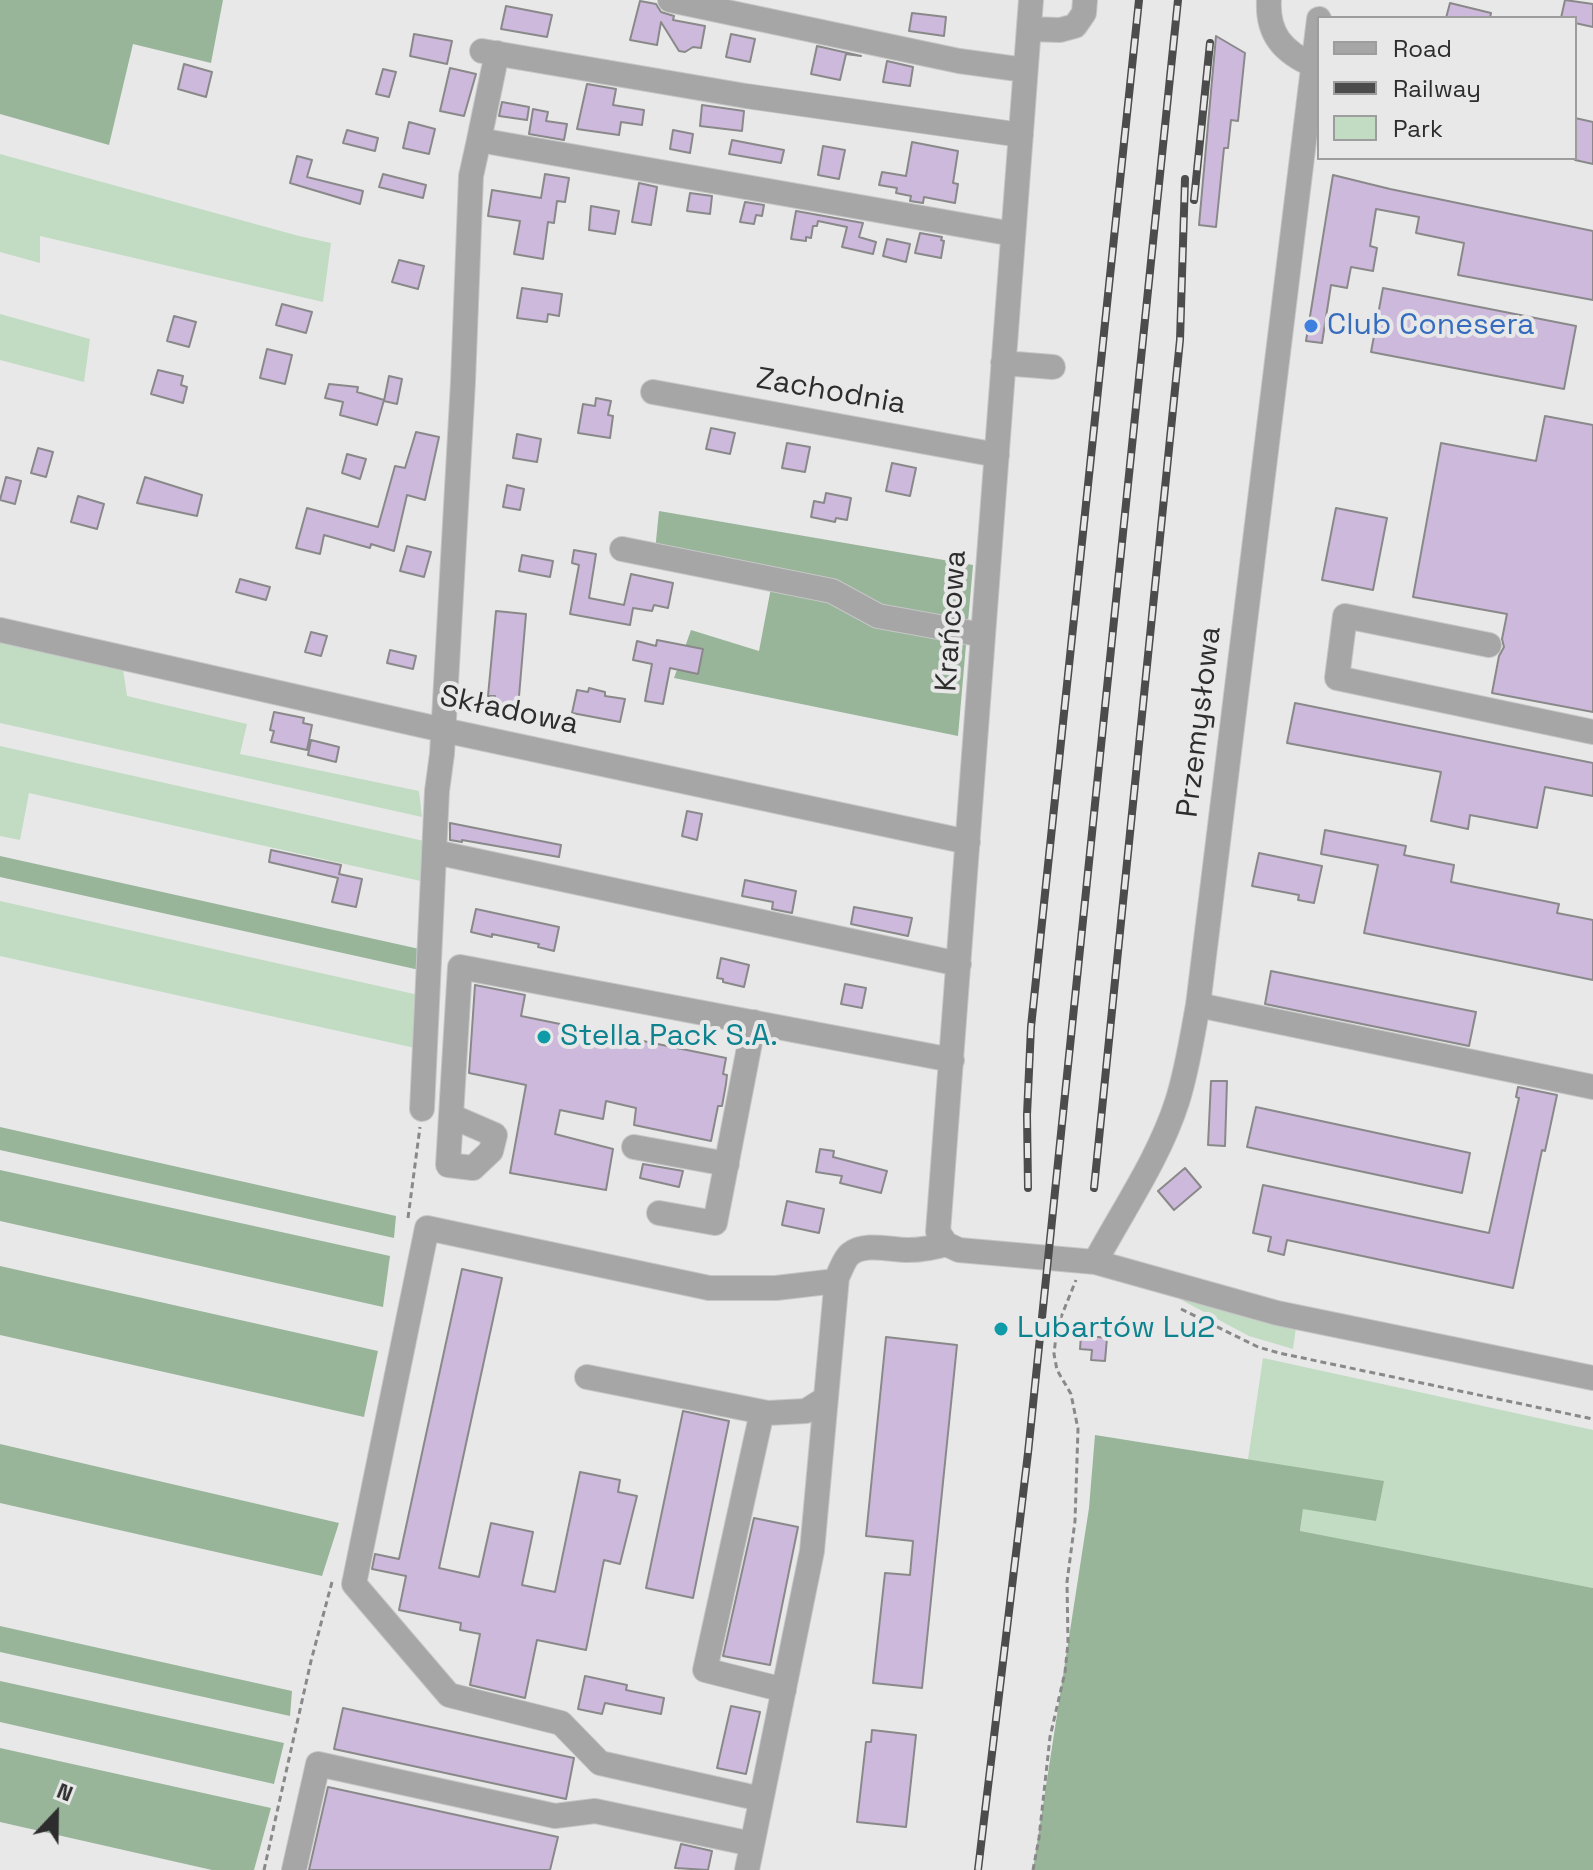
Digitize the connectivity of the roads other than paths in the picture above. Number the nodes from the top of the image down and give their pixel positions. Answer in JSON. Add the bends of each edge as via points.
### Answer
{"nodes":[{"id":1,"x":670,"y":0,"type":"edge"},
{"id":2,"x":1031,"y":0,"type":"edge"},
{"id":3,"x":1085,"y":0,"type":"edge"},
{"id":4,"x":1269,"y":0,"type":"edge"},
{"id":5,"x":1029,"y":29,"type":"junction"},
{"id":6,"x":1317,"y":34,"type":"edge"},
{"id":7,"x":1313,"y":65,"type":"junction"},
{"id":8,"x":1025,"y":70,"type":"junction"},
{"id":9,"x":1021,"y":135,"type":"junction"},
{"id":10,"x":479,"y":140,"type":"junction"},
{"id":11,"x":1013,"y":234,"type":"junction"},
{"id":12,"x":1003,"y":363,"type":"junction"},
{"id":13,"x":1053,"y":367,"type":"dead end"},
{"id":14,"x":653,"y":392,"type":"dead end"},
{"id":15,"x":997,"y":455,"type":"junction"},
{"id":16,"x":622,"y":549,"type":"dead end"},
{"id":17,"x":0,"y":630,"type":"edge"},
{"id":18,"x":983,"y":635,"type":"junction"},
{"id":19,"x":1489,"y":645,"type":"dead end"},
{"id":20,"x":443,"y":730,"type":"junction"},
{"id":21,"x":1593,"y":732,"type":"edge"},
{"id":22,"x":968,"y":842,"type":"junction"},
{"id":23,"x":435,"y":852,"type":"junction"},
{"id":24,"x":959,"y":964,"type":"junction"},
{"id":25,"x":1198,"y":1005,"type":"junction"},
{"id":26,"x":754,"y":1022,"type":"junction"},
{"id":27,"x":952,"y":1060,"type":"junction"},
{"id":28,"x":1593,"y":1087,"type":"edge"},
{"id":29,"x":422,"y":1109,"type":"dead end"},
{"id":30,"x":451,"y":1116,"type":"dead end"},
{"id":31,"x":634,"y":1147,"type":"dead end"},
{"id":32,"x":727,"y":1164,"type":"junction"},
{"id":33,"x":659,"y":1213,"type":"dead end"},
{"id":34,"x":946,"y":1244,"type":"junction"},
{"id":35,"x":1087,"y":1261,"type":"junction"},
{"id":36,"x":836,"y":1281,"type":"junction"},
{"id":37,"x":587,"y":1377,"type":"dead end"},
{"id":38,"x":1593,"y":1378,"type":"edge"},
{"id":39,"x":825,"y":1399,"type":"junction"},
{"id":40,"x":762,"y":1412,"type":"junction"},
{"id":41,"x":784,"y":1690,"type":"junction"},
{"id":42,"x":761,"y":1799,"type":"junction"},
{"id":43,"x":752,"y":1844,"type":"junction"},
{"id":44,"x":294,"y":1870,"type":"edge"},
{"id":45,"x":747,"y":1870,"type":"edge"}],
"edges":[{"from":1,"to":8,"type":"street"},
{"from":2,"to":5,"type":"street","name":"Krańcowa"},
{"from":3,"to":5,"type":"street","via":[[1075,26]]},
{"from":4,"to":7,"type":"street","via":[[1273,35],[1293,57]]},
{"from":5,"to":8,"type":"street","name":"Krańcowa"},
{"from":6,"to":7,"type":"street","name":"Przemysłowa"},
{"from":7,"to":25,"type":"street","name":"Przemysłowa"},
{"from":8,"to":9,"type":"street","name":"Krańcowa"},
{"from":9,"to":10,"type":"street","via":[[490,52]]},
{"from":9,"to":11,"type":"street","name":"Krańcowa"},
{"from":10,"to":11,"type":"street"},
{"from":10,"to":20,"type":"street","via":[[471,176]]},
{"from":11,"to":12,"type":"street","name":"Krańcowa"},
{"from":12,"to":13,"type":"street"},
{"from":12,"to":15,"type":"street","name":"Krańcowa"},
{"from":14,"to":15,"type":"street","name":"Zachodnia"},
{"from":15,"to":18,"type":"street","name":"Krańcowa"},
{"from":16,"to":18,"type":"street","via":[[832,591],[878,616]]},
{"from":17,"to":20,"type":"street","name":"Składowa"},
{"from":18,"to":22,"type":"street","name":"Krańcowa"},
{"from":19,"to":21,"type":"street","via":[[1345,616],[1337,678]]},
{"from":20,"to":22,"type":"street","name":"Składowa"},
{"from":20,"to":23,"type":"street"},
{"from":22,"to":24,"type":"street","name":"Krańcowa"},
{"from":23,"to":24,"type":"street"},
{"from":23,"to":29,"type":"street"},
{"from":24,"to":27,"type":"street","name":"Krańcowa"},
{"from":25,"to":28,"type":"street"},
{"from":25,"to":35,"type":"street","name":"Przemysłowa","via":[[1177,1103],[1154,1155]]},
{"from":26,"to":27,"type":"street"},
{"from":26,"to":30,"type":"street","via":[[460,967]]},
{"from":26,"to":32,"type":"street"},
{"from":27,"to":34,"type":"street","name":"Krańcowa","via":[[938,1232]]},
{"from":31,"to":32,"type":"street"},
{"from":32,"to":33,"type":"street","via":[[715,1223]]},
{"from":34,"to":35,"type":"street","via":[[959,1250]]},
{"from":34,"to":36,"type":"street","via":[[862,1250],[843,1263]]},
{"from":35,"to":38,"type":"street","via":[[1277,1313]]},
{"from":36,"to":39,"type":"street"},
{"from":36,"to":42,"type":"street","via":[[709,1288],[427,1228],[354,1584],[449,1695],[561,1723],[600,1763]]},
{"from":37,"to":40,"type":"street"},
{"from":39,"to":40,"type":"street","via":[[806,1411]]},
{"from":39,"to":41,"type":"street","via":[[812,1551]]},
{"from":40,"to":41,"type":"street","via":[[705,1670]]},
{"from":41,"to":42,"type":"street"},
{"from":42,"to":43,"type":"street"},
{"from":43,"to":44,"type":"street","via":[[595,1811],[555,1816],[318,1764]]},
{"from":43,"to":45,"type":"street"}]}
